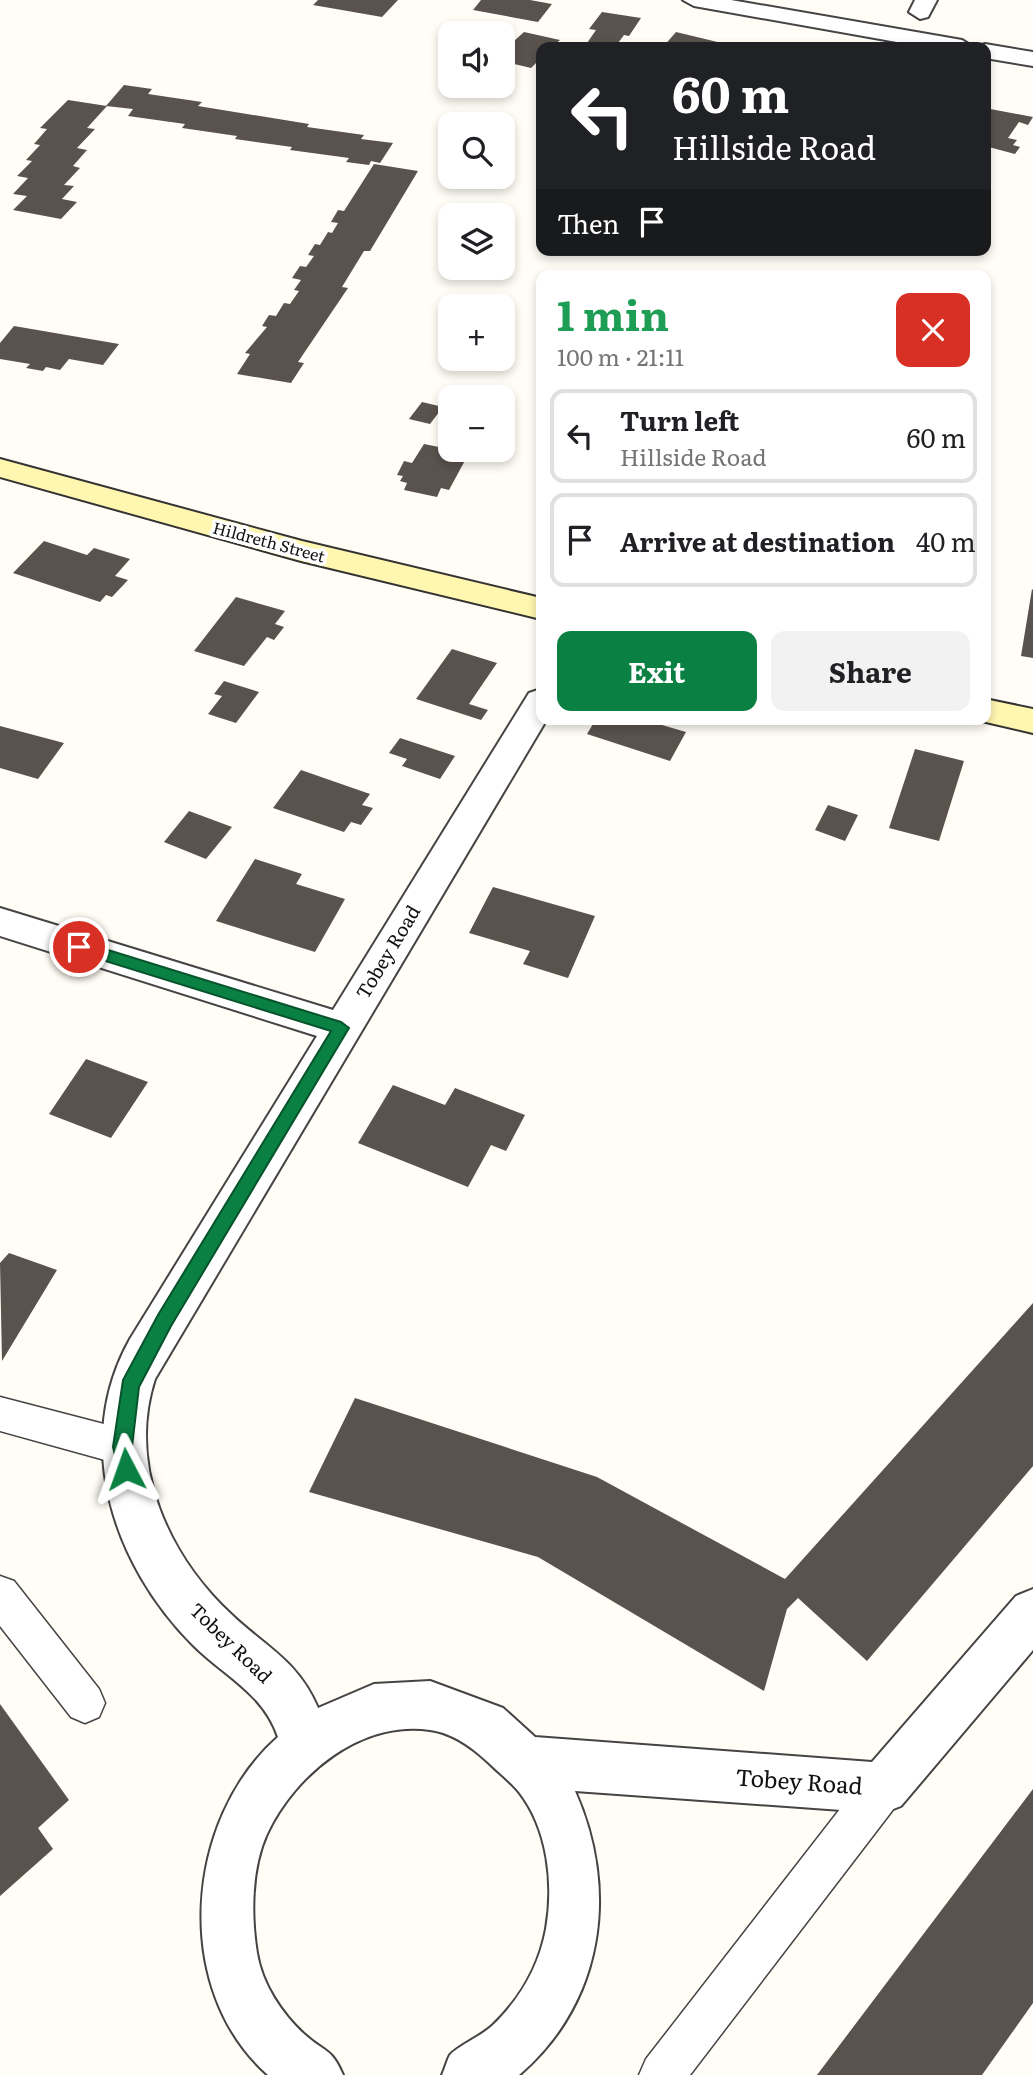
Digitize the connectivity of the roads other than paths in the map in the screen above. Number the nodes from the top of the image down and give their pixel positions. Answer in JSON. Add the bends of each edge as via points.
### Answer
{"nodes":[{"id":1,"x":694,"y":0,"type":"edge"},
{"id":2,"x":933,"y":42,"type":"edge"},
{"id":3,"x":991,"y":52,"type":"edge"},
{"id":4,"x":1033,"y":59,"type":"edge"},
{"id":5,"x":0,"y":468,"type":"edge"},
{"id":6,"x":536,"y":608,"type":"edge"},
{"id":7,"x":536,"y":709,"type":"edge"},
{"id":8,"x":991,"y":712,"type":"edge"},
{"id":9,"x":1033,"y":721,"type":"edge"},
{"id":10,"x":0,"y":922,"type":"edge"},
{"id":11,"x":341,"y":1028,"type":"junction"},
{"id":12,"x":0,"y":1414,"type":"edge"},
{"id":13,"x":123,"y":1447,"type":"junction"},
{"id":14,"x":0,"y":1595,"type":"edge"},
{"id":15,"x":1033,"y":1613,"type":"edge"},
{"id":16,"x":85,"y":1703,"type":"dead end"},
{"id":17,"x":304,"y":1742,"type":"junction"},
{"id":18,"x":528,"y":1762,"type":"junction"},
{"id":19,"x":883,"y":1788,"type":"junction"},
{"id":20,"x":315,"y":2075,"type":"edge"},
{"id":21,"x":470,"y":2075,"type":"edge"},
{"id":22,"x":662,"y":2075,"type":"edge"}],
"edges":[{"from":1,"to":2,"type":"street"},
{"from":3,"to":4,"type":"street"},
{"from":5,"to":6,"type":"street","name":"Hildreth Street","via":[[301,551]]},
{"from":7,"to":11,"type":"street","name":"Tobey Road"},
{"from":8,"to":9,"type":"street"},
{"from":10,"to":11,"type":"street"},
{"from":11,"to":13,"type":"street","name":"Tobey Road","via":[[164,1321],[130,1386]]},
{"from":12,"to":13,"type":"lane"},
{"from":13,"to":17,"type":"street","name":"Tobey Road","via":[[134,1513],[166,1576],[209,1627],[268,1676],[291,1704]]},
{"from":14,"to":16,"type":"lane"},
{"from":15,"to":19,"type":"street","name":"Tobey Road"},
{"from":17,"to":18,"type":"street","via":[[354,1715],[381,1708],[422,1707],[461,1715],[485,1727]]},
{"from":17,"to":20,"type":"street","via":[[283,1762],[247,1812],[228,1873],[225,1905],[234,1970],[246,2000],[283,2052]]},
{"from":18,"to":19,"type":"street","name":"Tobey Road"},
{"from":18,"to":21,"type":"street","via":[[550,1794],[569,1841],[575,1903],[570,1936],[562,1967],[531,2025],[509,2049]]},
{"from":19,"to":22,"type":"lane"}]}
